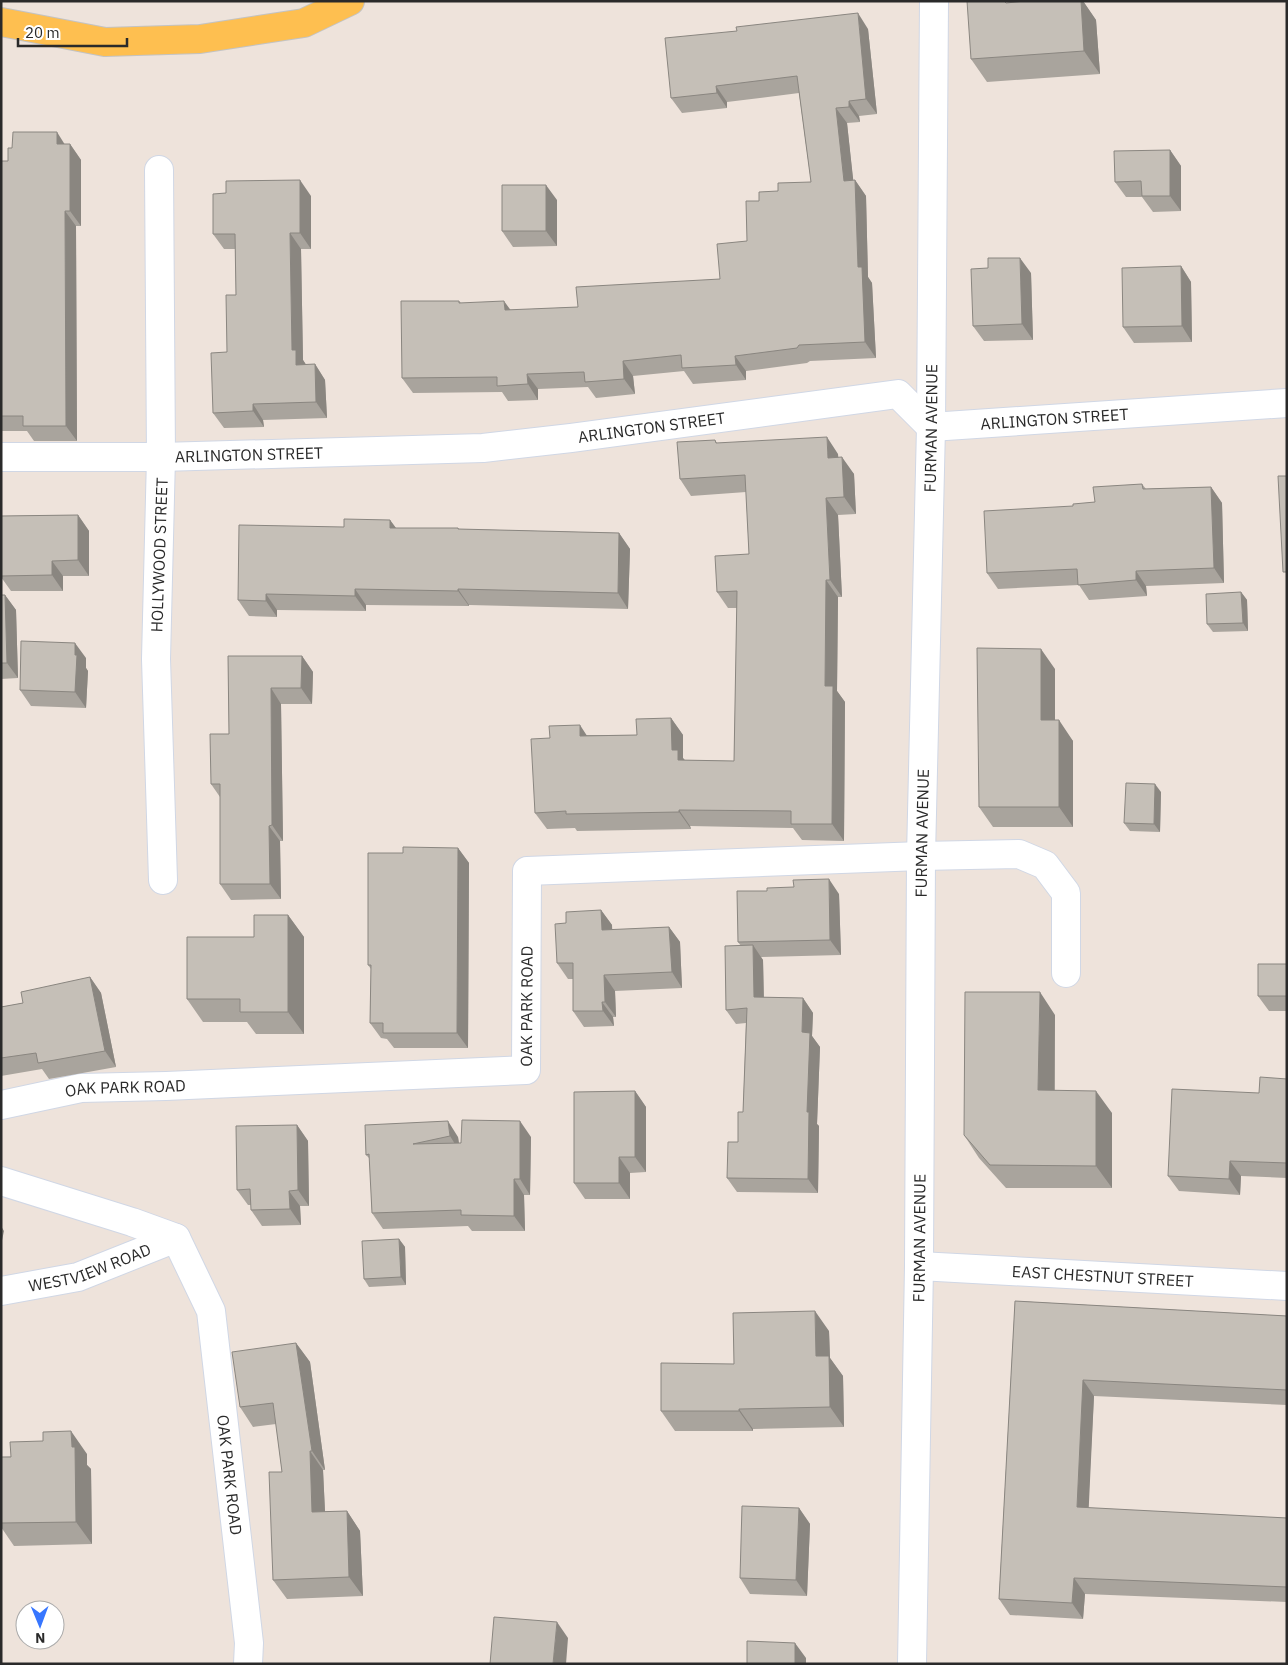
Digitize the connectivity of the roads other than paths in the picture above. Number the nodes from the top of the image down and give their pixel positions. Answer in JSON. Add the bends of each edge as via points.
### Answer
{"nodes":[{"id":1,"x":350,"y":1,"type":"edge"},
{"id":2,"x":934,"y":1,"type":"edge"},
{"id":3,"x":1,"y":22,"type":"edge"},
{"id":4,"x":159,"y":170,"type":"dead end"},
{"id":5,"x":1287,"y":403,"type":"edge"},
{"id":6,"x":931,"y":427,"type":"junction"},
{"id":7,"x":1,"y":456,"type":"edge"},
{"id":8,"x":161,"y":457,"type":"junction"},
{"id":9,"x":921,"y":856,"type":"junction"},
{"id":10,"x":163,"y":880,"type":"dead end"},
{"id":11,"x":1066,"y":972,"type":"dead end"},
{"id":12,"x":1,"y":1105,"type":"edge"},
{"id":13,"x":1,"y":1181,"type":"edge"},
{"id":14,"x":176,"y":1238,"type":"junction"},
{"id":15,"x":919,"y":1266,"type":"junction"},
{"id":16,"x":1287,"y":1286,"type":"edge"},
{"id":17,"x":1,"y":1290,"type":"edge"},
{"id":18,"x":248,"y":1664,"type":"edge"},
{"id":19,"x":912,"y":1664,"type":"edge"}],
"edges":[{"from":1,"to":3,"type":"main road","via":[[304,23],[200,39],[105,42]]},
{"from":2,"to":6,"type":"street","name":"FURMAN AVENUE"},
{"from":4,"to":8,"type":"street","name":"HOLLYWOOD STREET"},
{"from":5,"to":6,"type":"street","name":"ARLINGTON STREET"},
{"from":6,"to":8,"type":"street","name":"ARLINGTON STREET","via":[[898,394],[483,448]]},
{"from":6,"to":9,"type":"street","name":"FURMAN AVENUE"},
{"from":7,"to":8,"type":"street","name":"ARLINGTON STREET"},
{"from":8,"to":10,"type":"street","name":"HOLLYWOOD STREET","via":[[156,659]]},
{"from":9,"to":11,"type":"street","via":[[1019,854],[1046,865],[1066,893]]},
{"from":9,"to":12,"type":"street","name":"OAK PARK ROAD","via":[[527,871],[526,1070],[81,1088]]},
{"from":9,"to":15,"type":"street","name":"FURMAN AVENUE"},
{"from":13,"to":14,"type":"street"},
{"from":14,"to":17,"type":"street","name":"WESTVIEW ROAD","via":[[78,1277]]},
{"from":14,"to":18,"type":"street","name":"OAK PARK ROAD","via":[[211,1311],[249,1643]]},
{"from":15,"to":16,"type":"street","name":"EAST CHESTNUT STREET"},
{"from":15,"to":19,"type":"street","name":"FURMAN AVENUE"}]}
